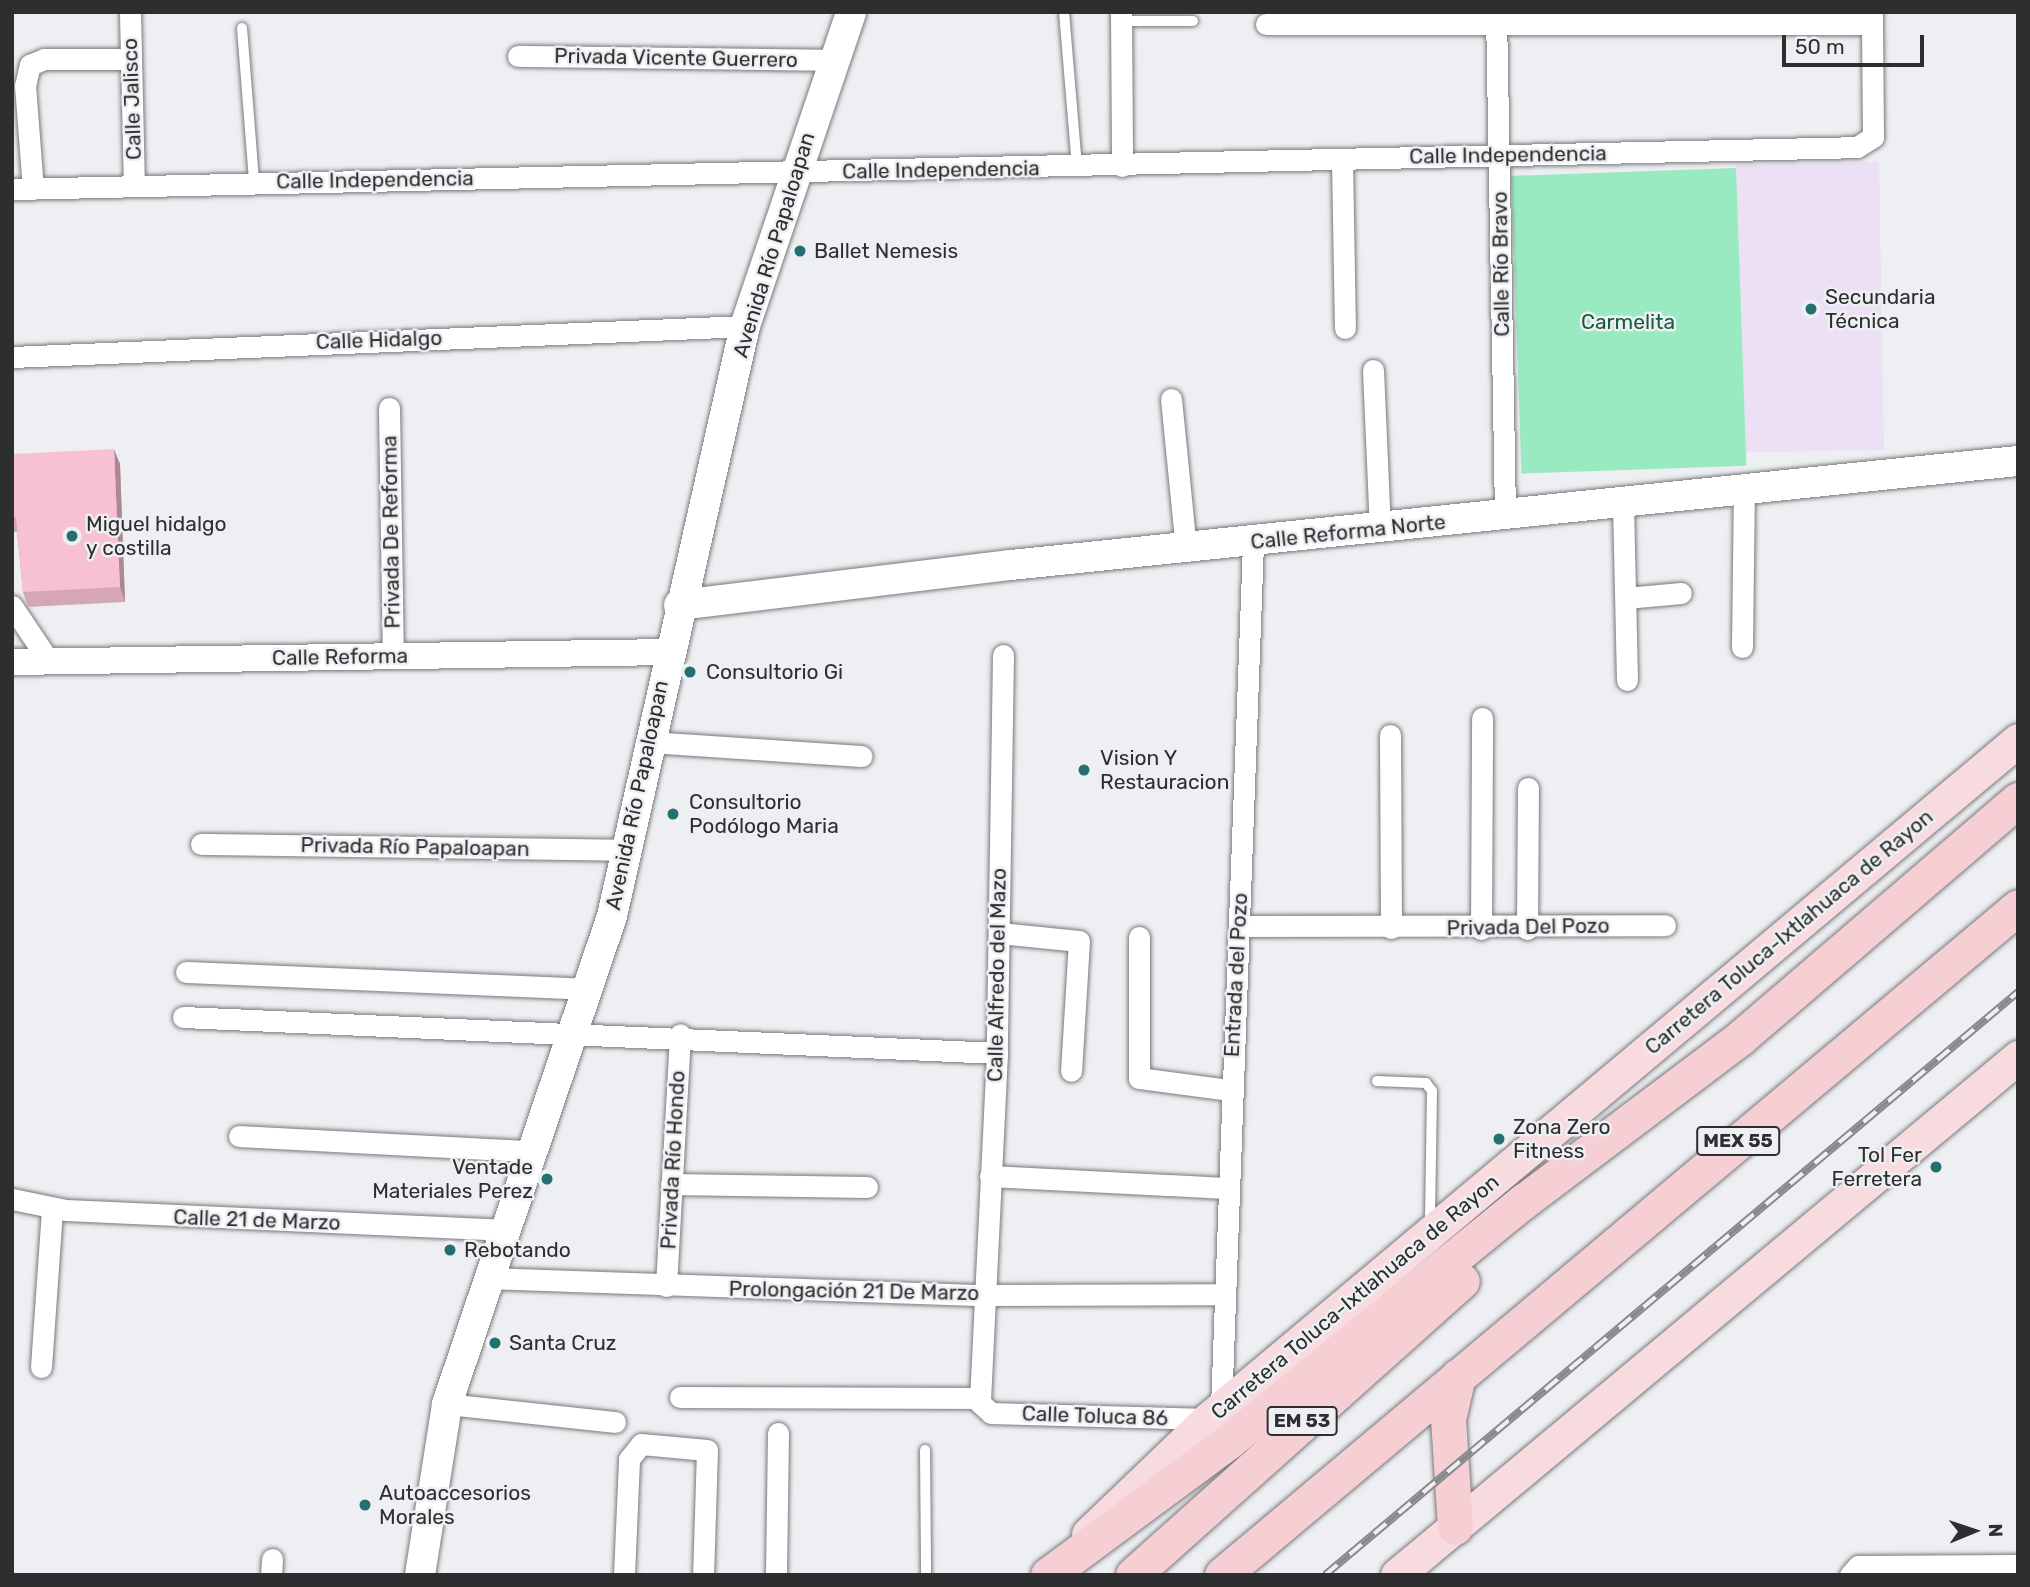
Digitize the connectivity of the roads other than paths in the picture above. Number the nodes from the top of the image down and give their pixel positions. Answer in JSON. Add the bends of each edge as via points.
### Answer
{"nodes":[{"id":1,"x":130,"y":12,"type":"edge"},
{"id":2,"x":851,"y":12,"type":"edge"},
{"id":3,"x":1064,"y":12,"type":"edge"},
{"id":4,"x":1121,"y":17,"type":"edge"},
{"id":5,"x":1168,"y":17,"type":"edge"},
{"id":6,"x":1496,"y":17,"type":"edge"},
{"id":7,"x":1872,"y":18,"type":"edge"},
{"id":8,"x":1193,"y":21,"type":"dead end"},
{"id":9,"x":1266,"y":24,"type":"dead end"},
{"id":10,"x":242,"y":28,"type":"dead end"},
{"id":11,"x":518,"y":56,"type":"dead end"},
{"id":12,"x":130,"y":59,"type":"junction"},
{"id":13,"x":834,"y":60,"type":"junction"},
{"id":14,"x":1499,"y":155,"type":"junction"},
{"id":15,"x":1342,"y":160,"type":"junction"},
{"id":16,"x":1122,"y":166,"type":"junction"},
{"id":17,"x":1077,"y":168,"type":"junction"},
{"id":18,"x":794,"y":173,"type":"junction"},
{"id":19,"x":254,"y":182,"type":"junction"},
{"id":20,"x":134,"y":185,"type":"junction"},
{"id":21,"x":23,"y":189,"type":"edge"},
{"id":22,"x":745,"y":326,"type":"junction"},
{"id":23,"x":1345,"y":328,"type":"dead end"},
{"id":24,"x":12,"y":357,"type":"edge"},
{"id":25,"x":1373,"y":370,"type":"dead end"},
{"id":26,"x":1171,"y":399,"type":"dead end"},
{"id":27,"x":388,"y":408,"type":"dead end"},
{"id":28,"x":2018,"y":461,"type":"edge"},
{"id":29,"x":1744,"y":491,"type":"junction"},
{"id":30,"x":1623,"y":504,"type":"junction"},
{"id":31,"x":1505,"y":515,"type":"junction"},
{"id":32,"x":1380,"y":530,"type":"junction"},
{"id":33,"x":1253,"y":542,"type":"junction"},
{"id":34,"x":1186,"y":548,"type":"junction"},
{"id":35,"x":1681,"y":593,"type":"dead end"},
{"id":36,"x":1626,"y":598,"type":"junction"},
{"id":37,"x":679,"y":605,"type":"junction"},
{"id":38,"x":12,"y":606,"type":"edge"},
{"id":39,"x":1742,"y":647,"type":"dead end"},
{"id":40,"x":667,"y":652,"type":"junction"},
{"id":41,"x":1003,"y":655,"type":"dead end"},
{"id":42,"x":393,"y":656,"type":"junction"},
{"id":43,"x":49,"y":661,"type":"junction"},
{"id":44,"x":12,"y":662,"type":"edge"},
{"id":45,"x":1626,"y":680,"type":"dead end"},
{"id":46,"x":1482,"y":718,"type":"dead end"},
{"id":47,"x":1390,"y":735,"type":"dead end"},
{"id":48,"x":2018,"y":740,"type":"edge"},
{"id":49,"x":649,"y":742,"type":"junction"},
{"id":50,"x":862,"y":756,"type":"dead end"},
{"id":51,"x":1528,"y":788,"type":"dead end"},
{"id":52,"x":2018,"y":800,"type":"edge"},
{"id":53,"x":201,"y":844,"type":"dead end"},
{"id":54,"x":629,"y":850,"type":"junction"},
{"id":55,"x":2018,"y":907,"type":"edge"},
{"id":56,"x":1665,"y":925,"type":"dead end"},
{"id":57,"x":1240,"y":926,"type":"junction"},
{"id":58,"x":1391,"y":928,"type":"junction"},
{"id":59,"x":1481,"y":929,"type":"junction"},
{"id":60,"x":1527,"y":929,"type":"junction"},
{"id":61,"x":1000,"y":933,"type":"junction"},
{"id":62,"x":1139,"y":937,"type":"dead end"},
{"id":63,"x":186,"y":972,"type":"dead end"},
{"id":64,"x":588,"y":989,"type":"junction"},
{"id":65,"x":183,"y":1017,"type":"dead end"},
{"id":66,"x":573,"y":1032,"type":"junction"},
{"id":67,"x":680,"y":1034,"type":"junction"},
{"id":68,"x":997,"y":1053,"type":"junction"},
{"id":69,"x":2018,"y":1057,"type":"edge"},
{"id":70,"x":1071,"y":1071,"type":"dead end"},
{"id":71,"x":1377,"y":1082,"type":"dead end"},
{"id":72,"x":1229,"y":1090,"type":"junction"},
{"id":73,"x":1631,"y":1124,"type":"junction"},
{"id":74,"x":239,"y":1136,"type":"dead end"},
{"id":75,"x":530,"y":1151,"type":"junction"},
{"id":76,"x":990,"y":1176,"type":"junction"},
{"id":77,"x":671,"y":1184,"type":"junction"},
{"id":78,"x":867,"y":1187,"type":"dead end"},
{"id":79,"x":1226,"y":1188,"type":"junction"},
{"id":80,"x":12,"y":1199,"type":"edge"},
{"id":81,"x":52,"y":1208,"type":"junction"},
{"id":82,"x":503,"y":1230,"type":"junction"},
{"id":83,"x":1430,"y":1235,"type":"junction"},
{"id":84,"x":486,"y":1278,"type":"junction"},
{"id":85,"x":666,"y":1286,"type":"junction"},
{"id":86,"x":1221,"y":1294,"type":"junction"},
{"id":87,"x":983,"y":1295,"type":"junction"},
{"id":88,"x":41,"y":1367,"type":"dead end"},
{"id":89,"x":1458,"y":1376,"type":"junction"},
{"id":90,"x":680,"y":1397,"type":"dead end"},
{"id":91,"x":981,"y":1403,"type":"junction"},
{"id":92,"x":447,"y":1404,"type":"junction"},
{"id":93,"x":1214,"y":1414,"type":"junction"},
{"id":94,"x":615,"y":1422,"type":"dead end"},
{"id":95,"x":778,"y":1433,"type":"dead end"},
{"id":96,"x":925,"y":1450,"type":"dead end"},
{"id":97,"x":1455,"y":1527,"type":"junction"},
{"id":98,"x":2018,"y":1565,"type":"edge"},
{"id":99,"x":1053,"y":1571,"type":"edge"},
{"id":100,"x":420,"y":1575,"type":"edge"},
{"id":101,"x":624,"y":1575,"type":"edge"},
{"id":102,"x":703,"y":1575,"type":"edge"},
{"id":103,"x":776,"y":1575,"type":"edge"},
{"id":104,"x":926,"y":1575,"type":"edge"},
{"id":105,"x":1133,"y":1575,"type":"edge"},
{"id":106,"x":1222,"y":1575,"type":"edge"},
{"id":107,"x":1397,"y":1575,"type":"edge"},
{"id":108,"x":1850,"y":1575,"type":"edge"}],
"edges":[{"from":1,"to":12,"type":"street","name":"Calle Jalisco"},
{"from":2,"to":13,"type":"main road","name":"Avenida Río Papaloapan"},
{"from":3,"to":17,"type":"lane"},
{"from":4,"to":5,"type":"lane"},
{"from":4,"to":16,"type":"street"},
{"from":5,"to":8,"type":"lane"},
{"from":6,"to":7,"type":"street"},
{"from":6,"to":9,"type":"street"},
{"from":6,"to":14,"type":"street","name":"Calle Río Bravo"},
{"from":7,"to":14,"type":"street","name":"Calle Independencia","via":[[1870,144]]},
{"from":10,"to":19,"type":"lane"},
{"from":11,"to":13,"type":"street","name":"Privada Vicente Guerrero"},
{"from":12,"to":20,"type":"street","name":"Calle Jalisco"},
{"from":12,"to":21,"type":"street","via":[[44,59],[30,65],[25,86]]},
{"from":13,"to":18,"type":"main road","name":"Avenida Río Papaloapan"},
{"from":14,"to":15,"type":"street","name":"Calle Independencia"},
{"from":14,"to":31,"type":"street","name":"Calle Río Bravo"},
{"from":15,"to":16,"type":"street","name":"Calle Independencia"},
{"from":15,"to":23,"type":"street"},
{"from":16,"to":17,"type":"street","name":"Calle Independencia"},
{"from":17,"to":18,"type":"street","name":"Calle Independencia"},
{"from":18,"to":19,"type":"street","name":"Calle Independencia"},
{"from":18,"to":22,"type":"main road","name":"Avenida Río Papaloapan"},
{"from":19,"to":20,"type":"street","name":"Calle Independencia"},
{"from":20,"to":21,"type":"street","name":"Calle Independencia"},
{"from":22,"to":24,"type":"street","name":"Calle Hidalgo"},
{"from":22,"to":37,"type":"main road","name":"Avenida Río Papaloapan"},
{"from":25,"to":32,"type":"street"},
{"from":26,"to":34,"type":"street"},
{"from":27,"to":42,"type":"street","name":"Privada De Reforma"},
{"from":28,"to":29,"type":"main road","name":"Calle Reforma Norte"},
{"from":29,"to":30,"type":"main road","name":"Calle Reforma Norte"},
{"from":29,"to":39,"type":"street"},
{"from":30,"to":31,"type":"main road","name":"Calle Reforma Norte"},
{"from":30,"to":36,"type":"street"},
{"from":31,"to":32,"type":"main road","name":"Calle Reforma Norte"},
{"from":32,"to":33,"type":"main road","name":"Calle Reforma Norte"},
{"from":33,"to":34,"type":"main road","name":"Calle Reforma Norte"},
{"from":33,"to":57,"type":"street","name":"Entrada del Pozo"},
{"from":34,"to":37,"type":"main road","name":"Calle Reforma Norte"},
{"from":35,"to":36,"type":"street"},
{"from":36,"to":45,"type":"street"},
{"from":37,"to":40,"type":"main road","name":"Avenida Río Papaloapan"},
{"from":38,"to":43,"type":"street"},
{"from":40,"to":42,"type":"street","name":"Calle Reforma"},
{"from":40,"to":49,"type":"main road","name":"Avenida Río Papaloapan"},
{"from":41,"to":61,"type":"street","name":"Calle Alfredo del Mazo"},
{"from":42,"to":43,"type":"street","name":"Calle Reforma"},
{"from":43,"to":44,"type":"street","name":"Calle Reforma"},
{"from":46,"to":59,"type":"street"},
{"from":47,"to":58,"type":"street"},
{"from":48,"to":83,"type":"main road","name":"Carretera Toluca-Ixtlahuaca de Rayon"},
{"from":49,"to":50,"type":"street"},
{"from":49,"to":54,"type":"main road","name":"Avenida Río Papaloapan"},
{"from":51,"to":60,"type":"street"},
{"from":52,"to":73,"type":"highway","name":"Carretera Toluca-Ixtlahuaca de Rayon"},
{"from":53,"to":54,"type":"street","name":"Privada Río Papaloapan"},
{"from":54,"to":64,"type":"main road","name":"Avenida Río Papaloapan"},
{"from":55,"to":89,"type":"highway","number":"MEX 55"},
{"from":56,"to":60,"type":"street","name":"Privada Del Pozo"},
{"from":57,"to":58,"type":"street","name":"Privada Del Pozo"},
{"from":57,"to":72,"type":"street","name":"Entrada del Pozo"},
{"from":58,"to":59,"type":"street","name":"Privada Del Pozo"},
{"from":59,"to":60,"type":"street","name":"Privada Del Pozo"},
{"from":61,"to":68,"type":"street","name":"Calle Alfredo del Mazo"},
{"from":61,"to":70,"type":"street","via":[[1079,941]]},
{"from":62,"to":72,"type":"street","via":[[1139,1078]]},
{"from":63,"to":64,"type":"street"},
{"from":64,"to":66,"type":"main road","name":"Avenida Río Papaloapan"},
{"from":65,"to":66,"type":"street"},
{"from":66,"to":67,"type":"street"},
{"from":66,"to":75,"type":"main road","name":"Avenida Río Papaloapan"},
{"from":67,"to":68,"type":"street"},
{"from":67,"to":77,"type":"street","name":"Privada Río Hondo"},
{"from":68,"to":76,"type":"street","name":"Calle Alfredo del Mazo"},
{"from":69,"to":97,"type":"main road"},
{"from":71,"to":83,"type":"lane","via":[[1426,1083],[1432,1090]]},
{"from":72,"to":79,"type":"street","name":"Entrada del Pozo"},
{"from":73,"to":99,"type":"highway","name":"Carretera Toluca-Ixtlahuaca de Rayon","via":[[1524,1201],[1228,1442]]},
{"from":73,"to":105,"type":"highway","number":"EM 53","via":[[1474,1271]]},
{"from":74,"to":75,"type":"street"},
{"from":75,"to":82,"type":"main road","name":"Avenida Río Papaloapan"},
{"from":76,"to":79,"type":"street"},
{"from":76,"to":87,"type":"street","name":"Calle Alfredo del Mazo"},
{"from":77,"to":78,"type":"street"},
{"from":77,"to":85,"type":"street","name":"Privada Río Hondo"},
{"from":79,"to":86,"type":"street","name":"Entrada del Pozo"},
{"from":80,"to":81,"type":"street","name":"Calle 21 de Marzo"},
{"from":81,"to":82,"type":"street","name":"Calle 21 de Marzo"},
{"from":81,"to":88,"type":"street"},
{"from":82,"to":84,"type":"main road","name":"Avenida Río Papaloapan"},
{"from":83,"to":93,"type":"main road","name":"Carretera Toluca-Ixtlahuaca de Rayon"},
{"from":84,"to":85,"type":"street","name":"Prolongación 21 De Marzo"},
{"from":84,"to":92,"type":"main road","name":"Avenida Río Papaloapan"},
{"from":85,"to":87,"type":"street","name":"Prolongación 21 De Marzo"},
{"from":86,"to":87,"type":"street","name":"Prolongación 21 De Marzo"},
{"from":86,"to":93,"type":"street","name":"Entrada del Pozo"},
{"from":87,"to":91,"type":"street","name":"Calle Alfredo del Mazo"},
{"from":89,"to":97,"type":"highway","via":[[1448,1419]]},
{"from":89,"to":106,"type":"highway","number":"MEX 55"},
{"from":90,"to":91,"type":"street","name":"Calle Toluca 86"},
{"from":91,"to":93,"type":"street","name":"Calle Toluca 86"},
{"from":92,"to":94,"type":"street"},
{"from":92,"to":100,"type":"main road","name":"Avenida Río Papaloapan"},
{"from":93,"to":99,"type":"main road","name":"Carretera Toluca-Ixtlahuaca de Rayon","via":[[1134,1485]]},
{"from":95,"to":103,"type":"street"},
{"from":96,"to":104,"type":"lane"},
{"from":97,"to":107,"type":"main road"},
{"from":98,"to":108,"type":"street","via":[[1858,1566]]},
{"from":101,"to":102,"type":"street","via":[[629,1459],[641,1444],[707,1450]]}]}
